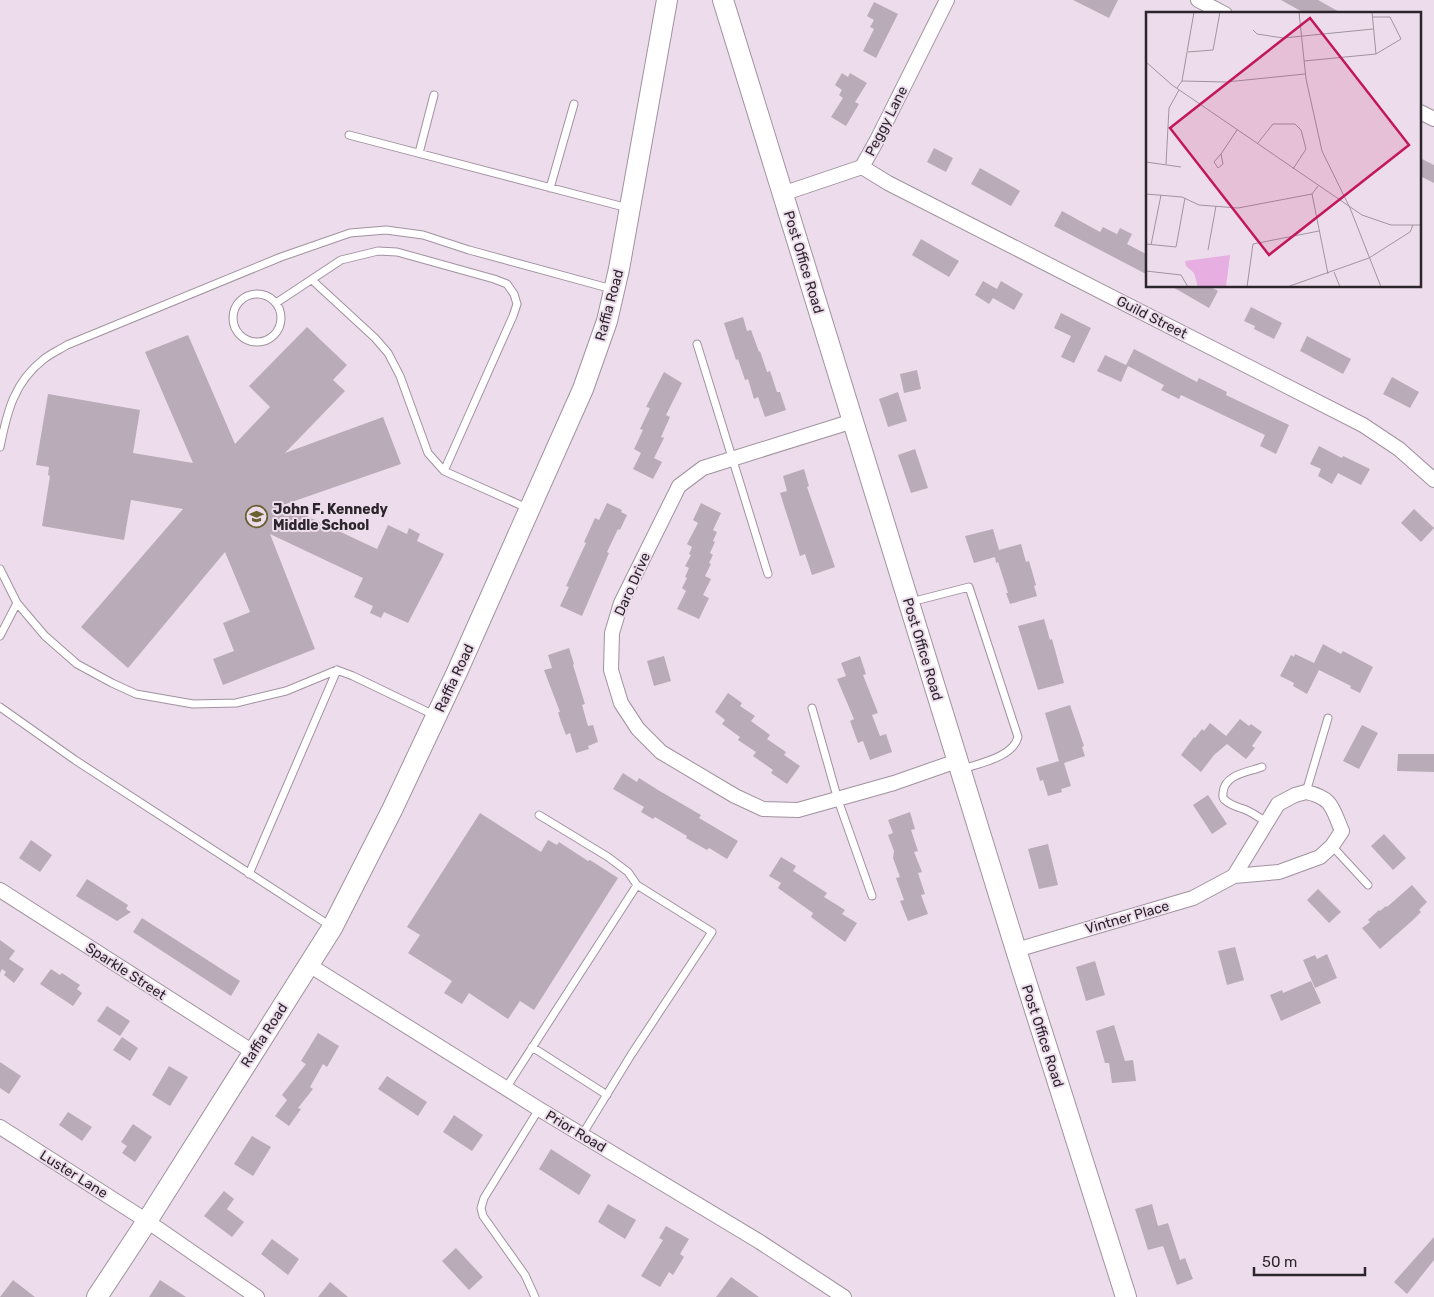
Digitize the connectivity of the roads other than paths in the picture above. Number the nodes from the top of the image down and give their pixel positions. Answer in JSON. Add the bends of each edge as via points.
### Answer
{"nodes":[{"id":1,"x":667,"y":0,"type":"edge"},
{"id":2,"x":722,"y":0,"type":"edge"},
{"id":3,"x":947,"y":0,"type":"edge"},
{"id":4,"x":1198,"y":0,"type":"edge"},
{"id":5,"x":1221,"y":12,"type":"edge"},
{"id":6,"x":434,"y":95,"type":"dead end"},
{"id":7,"x":574,"y":104,"type":"dead end"},
{"id":8,"x":1422,"y":113,"type":"edge"},
{"id":9,"x":1434,"y":119,"type":"edge"},
{"id":10,"x":349,"y":135,"type":"dead end"},
{"id":11,"x":419,"y":153,"type":"junction"},
{"id":12,"x":862,"y":167,"type":"junction"},
{"id":13,"x":550,"y":188,"type":"junction"},
{"id":14,"x":782,"y":194,"type":"junction"},
{"id":15,"x":631,"y":208,"type":"junction"},
{"id":16,"x":312,"y":280,"type":"junction"},
{"id":17,"x":614,"y":290,"type":"junction"},
{"id":18,"x":276,"y":303,"type":"junction"},
{"id":19,"x":696,"y":344,"type":"dead end"},
{"id":20,"x":853,"y":421,"type":"junction"},
{"id":21,"x":0,"y":447,"type":"edge"},
{"id":22,"x":732,"y":459,"type":"junction"},
{"id":23,"x":444,"y":470,"type":"junction"},
{"id":24,"x":1434,"y":480,"type":"edge"},
{"id":25,"x":530,"y":509,"type":"junction"},
{"id":26,"x":0,"y":569,"type":"edge"},
{"id":27,"x":768,"y":574,"type":"dead end"},
{"id":28,"x":909,"y":602,"type":"junction"},
{"id":29,"x":16,"y":603,"type":"junction"},
{"id":30,"x":0,"y":636,"type":"edge"},
{"id":31,"x":337,"y":670,"type":"junction"},
{"id":32,"x":0,"y":708,"type":"edge"},
{"id":33,"x":812,"y":708,"type":"dead end"},
{"id":34,"x":436,"y":716,"type":"junction"},
{"id":35,"x":1328,"y":718,"type":"dead end"},
{"id":36,"x":959,"y":766,"type":"junction"},
{"id":37,"x":1262,"y":767,"type":"dead end"},
{"id":38,"x":1306,"y":792,"type":"junction"},
{"id":39,"x":838,"y":800,"type":"junction"},
{"id":40,"x":539,"y":815,"type":"dead end"},
{"id":41,"x":1266,"y":822,"type":"junction"},
{"id":42,"x":1332,"y":846,"type":"junction"},
{"id":43,"x":250,"y":874,"type":"junction"},
{"id":44,"x":1234,"y":876,"type":"junction"},
{"id":45,"x":637,"y":885,"type":"junction"},
{"id":46,"x":1368,"y":885,"type":"dead end"},
{"id":47,"x":0,"y":890,"type":"edge"},
{"id":48,"x":872,"y":896,"type":"dead end"},
{"id":49,"x":332,"y":928,"type":"junction"},
{"id":50,"x":1016,"y":950,"type":"junction"},
{"id":51,"x":309,"y":965,"type":"junction"},
{"id":52,"x":532,"y":1047,"type":"junction"},
{"id":53,"x":253,"y":1052,"type":"junction"},
{"id":54,"x":506,"y":1088,"type":"junction"},
{"id":55,"x":607,"y":1095,"type":"junction"},
{"id":56,"x":539,"y":1109,"type":"junction"},
{"id":57,"x":0,"y":1127,"type":"edge"},
{"id":58,"x":582,"y":1135,"type":"junction"},
{"id":59,"x":147,"y":1221,"type":"junction"},
{"id":60,"x":97,"y":1297,"type":"edge"},
{"id":61,"x":257,"y":1297,"type":"edge"},
{"id":62,"x":535,"y":1297,"type":"edge"},
{"id":63,"x":844,"y":1297,"type":"edge"},
{"id":64,"x":1126,"y":1297,"type":"edge"}],
"edges":[{"from":1,"to":15,"type":"main road","name":"Raffia Road"},
{"from":2,"to":14,"type":"main road","name":"Post Office Road"},
{"from":3,"to":12,"type":"street","name":"Peggy Lane"},
{"from":4,"to":5,"type":"street"},
{"from":6,"to":11,"type":"lane"},
{"from":7,"to":13,"type":"lane"},
{"from":8,"to":9,"type":"street"},
{"from":10,"to":11,"type":"lane"},
{"from":11,"to":13,"type":"lane"},
{"from":12,"to":14,"type":"street","name":"Peggy Lane"},
{"from":12,"to":24,"type":"street","name":"Guild Street","via":[[1363,425],[1399,449]]},
{"from":13,"to":15,"type":"lane"},
{"from":14,"to":20,"type":"main road","name":"Post Office Road"},
{"from":15,"to":17,"type":"main road","name":"Raffia Road"},
{"from":16,"to":18,"type":"lane"},
{"from":16,"to":23,"type":"lane","via":[[388,353],[400,376],[428,453]]},
{"from":16,"to":23,"type":"lane","via":[[341,260],[378,251],[398,252],[494,279],[507,284],[514,294],[517,304],[514,316]]},
{"from":17,"to":21,"type":"lane","via":[[423,235],[386,230],[350,233],[67,345],[44,359],[15,393],[7,412]]},
{"from":17,"to":25,"type":"main road","name":"Raffia Road","via":[[607,321],[583,389]]},
{"from":18,"to":18,"type":"lane","via":[[263,294],[247,295],[235,306],[232,314],[236,330],[256,342],[270,338],[281,318]]},
{"from":19,"to":22,"type":"lane"},
{"from":20,"to":22,"type":"street","name":"Daro Drive"},
{"from":20,"to":28,"type":"main road","name":"Post Office Road"},
{"from":22,"to":27,"type":"lane"},
{"from":22,"to":39,"type":"street","name":"Daro Drive","via":[[703,468],[679,486],[622,603],[612,633],[611,670],[621,702],[638,729],[661,752],[735,796],[763,809],[798,810]]},
{"from":23,"to":25,"type":"lane"},
{"from":25,"to":34,"type":"main road","name":"Raffia Road"},
{"from":26,"to":29,"type":"lane"},
{"from":28,"to":36,"type":"main road","name":"Post Office Road"},
{"from":28,"to":36,"type":"lane","via":[[968,587],[1018,737],[1016,744],[998,756]]},
{"from":29,"to":30,"type":"lane"},
{"from":29,"to":31,"type":"lane","via":[[45,636],[77,664],[136,694],[192,704],[236,703],[286,691]]},
{"from":31,"to":34,"type":"lane"},
{"from":31,"to":43,"type":"lane"},
{"from":32,"to":43,"type":"lane"},
{"from":33,"to":39,"type":"lane"},
{"from":34,"to":49,"type":"main road","name":"Raffia Road"},
{"from":35,"to":38,"type":"lane"},
{"from":36,"to":39,"type":"street","name":"Daro Drive"},
{"from":36,"to":50,"type":"main road","name":"Post Office Road"},
{"from":37,"to":41,"type":"lane","via":[[1230,778],[1223,789],[1223,796],[1225,801]]},
{"from":38,"to":41,"type":"street","via":[[1278,804]]},
{"from":38,"to":42,"type":"street","via":[[1329,802],[1342,831]]},
{"from":39,"to":48,"type":"lane"},
{"from":40,"to":45,"type":"lane","via":[[613,861],[628,872]]},
{"from":41,"to":44,"type":"street"},
{"from":42,"to":44,"type":"street","name":"Vintner Place","via":[[1320,857],[1279,872]]},
{"from":42,"to":46,"type":"lane"},
{"from":43,"to":49,"type":"lane"},
{"from":44,"to":50,"type":"street","name":"Vintner Place","via":[[1193,898]]},
{"from":45,"to":52,"type":"lane"},
{"from":45,"to":55,"type":"lane","via":[[712,932]]},
{"from":47,"to":53,"type":"street","name":"Sparkle Street"},
{"from":49,"to":51,"type":"main road","name":"Raffia Road"},
{"from":50,"to":64,"type":"main road","name":"Post Office Road"},
{"from":51,"to":53,"type":"main road","name":"Raffia Road"},
{"from":51,"to":54,"type":"street","name":"Prior Road"},
{"from":52,"to":54,"type":"lane"},
{"from":52,"to":55,"type":"lane"},
{"from":53,"to":59,"type":"main road","name":"Raffia Road"},
{"from":54,"to":56,"type":"street","name":"Prior Road"},
{"from":55,"to":58,"type":"lane"},
{"from":56,"to":58,"type":"street","name":"Prior Road"},
{"from":56,"to":62,"type":"lane","via":[[481,1208],[483,1216],[525,1275]]},
{"from":57,"to":59,"type":"street","name":"Luster Lane"},
{"from":58,"to":63,"type":"street","name":"Prior Road","via":[[760,1242]]},
{"from":59,"to":60,"type":"main road","name":"Raffia Road"},
{"from":59,"to":61,"type":"street","name":"Luster Lane"}]}
